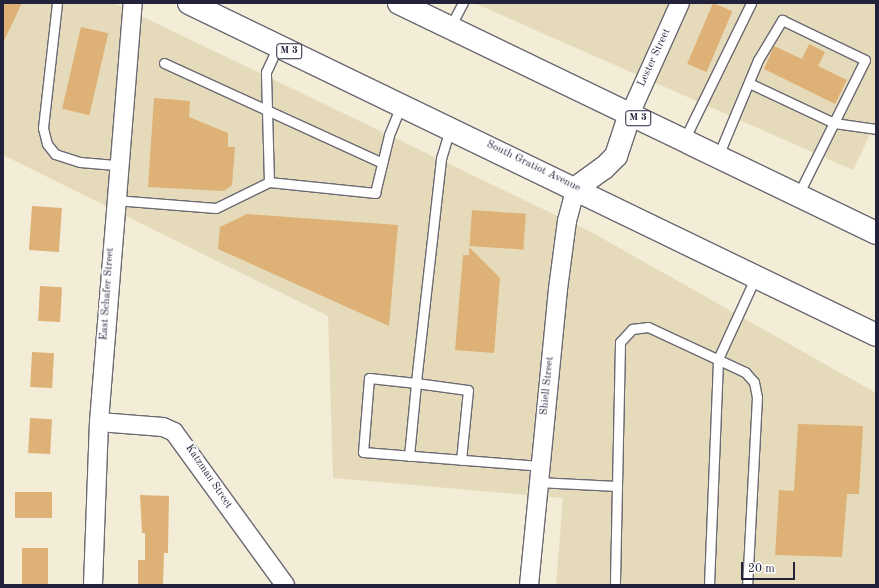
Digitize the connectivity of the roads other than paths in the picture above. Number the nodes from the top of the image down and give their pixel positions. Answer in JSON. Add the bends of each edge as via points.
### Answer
{"nodes":[{"id":1,"x":57,"y":3,"type":"edge"},
{"id":2,"x":133,"y":3,"type":"edge"},
{"id":3,"x":189,"y":3,"type":"edge"},
{"id":4,"x":399,"y":3,"type":"edge"},
{"id":5,"x":463,"y":3,"type":"edge"},
{"id":6,"x":680,"y":3,"type":"edge"},
{"id":7,"x":751,"y":3,"type":"edge"},
{"id":8,"x":450,"y":27,"type":"junction"},
{"id":9,"x":278,"y":46,"type":"junction"},
{"id":10,"x":164,"y":63,"type":"dead end"},
{"id":11,"x":750,"y":83,"type":"junction"},
{"id":12,"x":401,"y":104,"type":"junction"},
{"id":13,"x":267,"y":110,"type":"junction"},
{"id":14,"x":630,"y":114,"type":"junction"},
{"id":15,"x":834,"y":123,"type":"junction"},
{"id":16,"x":450,"y":128,"type":"junction"},
{"id":17,"x":876,"y":129,"type":"edge"},
{"id":18,"x":684,"y":140,"type":"junction"},
{"id":19,"x":718,"y":156,"type":"junction"},
{"id":20,"x":382,"y":163,"type":"junction"},
{"id":21,"x":118,"y":165,"type":"junction"},
{"id":22,"x":269,"y":182,"type":"junction"},
{"id":23,"x":576,"y":188,"type":"junction"},
{"id":24,"x":798,"y":194,"type":"junction"},
{"id":25,"x":115,"y":200,"type":"junction"},
{"id":26,"x":876,"y":233,"type":"edge"},
{"id":27,"x":756,"y":276,"type":"junction"},
{"id":28,"x":876,"y":335,"type":"edge"},
{"id":29,"x":718,"y":359,"type":"junction"},
{"id":30,"x":416,"y":383,"type":"junction"},
{"id":31,"x":98,"y":422,"type":"junction"},
{"id":32,"x":409,"y":456,"type":"junction"},
{"id":33,"x":461,"y":460,"type":"junction"},
{"id":34,"x":538,"y":474,"type":"junction"},
{"id":35,"x":617,"y":486,"type":"junction"},
{"id":36,"x":93,"y":585,"type":"edge"},
{"id":37,"x":285,"y":585,"type":"edge"},
{"id":38,"x":529,"y":585,"type":"edge"},
{"id":39,"x":615,"y":585,"type":"edge"},
{"id":40,"x":709,"y":585,"type":"edge"},
{"id":41,"x":747,"y":585,"type":"edge"}],
"edges":[{"from":1,"to":21,"type":"lane","via":[[43,128],[47,144],[55,154],[80,162]]},
{"from":2,"to":21,"type":"street","name":"East Schafer Street"},
{"from":3,"to":9,"type":"main road","name":"South Gratiot Avenue","number":"M 3"},
{"from":4,"to":8,"type":"main road","number":"M 3"},
{"from":5,"to":8,"type":"lane"},
{"from":6,"to":14,"type":"street","name":"Lester Street"},
{"from":7,"to":18,"type":"lane"},
{"from":8,"to":14,"type":"main road","number":"M 3"},
{"from":9,"to":12,"type":"main road","name":"South Gratiot Avenue","number":"M 3"},
{"from":9,"to":13,"type":"lane","via":[[266,72]]},
{"from":10,"to":13,"type":"lane"},
{"from":11,"to":15,"type":"lane"},
{"from":11,"to":15,"type":"lane","via":[[758,60],[782,20],[865,60]]},
{"from":11,"to":19,"type":"lane"},
{"from":12,"to":16,"type":"main road","name":"South Gratiot Avenue","number":"M 3"},
{"from":12,"to":20,"type":"lane"},
{"from":13,"to":20,"type":"lane"},
{"from":13,"to":22,"type":"lane"},
{"from":14,"to":18,"type":"main road","number":"M 3"},
{"from":14,"to":23,"type":"main road","via":[[616,156]]},
{"from":15,"to":17,"type":"lane"},
{"from":15,"to":24,"type":"lane"},
{"from":16,"to":23,"type":"main road","name":"South Gratiot Avenue","number":"M 3"},
{"from":16,"to":30,"type":"lane","via":[[441,159]]},
{"from":18,"to":19,"type":"main road","number":"M 3"},
{"from":19,"to":24,"type":"main road","number":"M 3"},
{"from":20,"to":22,"type":"lane","via":[[375,193]]},
{"from":21,"to":25,"type":"street","name":"East Schafer Street"},
{"from":22,"to":25,"type":"lane","via":[[216,208]]},
{"from":23,"to":27,"type":"main road","name":"South Gratiot Avenue","number":"M 3"},
{"from":23,"to":34,"type":"street","name":"Shiell Street","via":[[567,221]]},
{"from":24,"to":26,"type":"main road","number":"M 3"},
{"from":25,"to":31,"type":"street","name":"East Schafer Street"},
{"from":27,"to":28,"type":"main road","name":"South Gratiot Avenue","number":"M 3"},
{"from":27,"to":29,"type":"lane"},
{"from":29,"to":35,"type":"lane","via":[[648,327],[632,329],[620,342]]},
{"from":29,"to":40,"type":"lane"},
{"from":29,"to":41,"type":"lane","via":[[745,372],[754,382],[757,397]]},
{"from":30,"to":32,"type":"lane"},
{"from":30,"to":32,"type":"lane","via":[[369,378],[363,452]]},
{"from":30,"to":33,"type":"lane","via":[[468,390]]},
{"from":31,"to":36,"type":"street","name":"East Schafer Street"},
{"from":31,"to":37,"type":"street","name":"Katzman Street","via":[[163,427],[174,432]]},
{"from":32,"to":33,"type":"lane"},
{"from":33,"to":34,"type":"lane"},
{"from":34,"to":35,"type":"lane"},
{"from":34,"to":38,"type":"street","name":"Shiell Street"},
{"from":35,"to":39,"type":"lane"}]}
